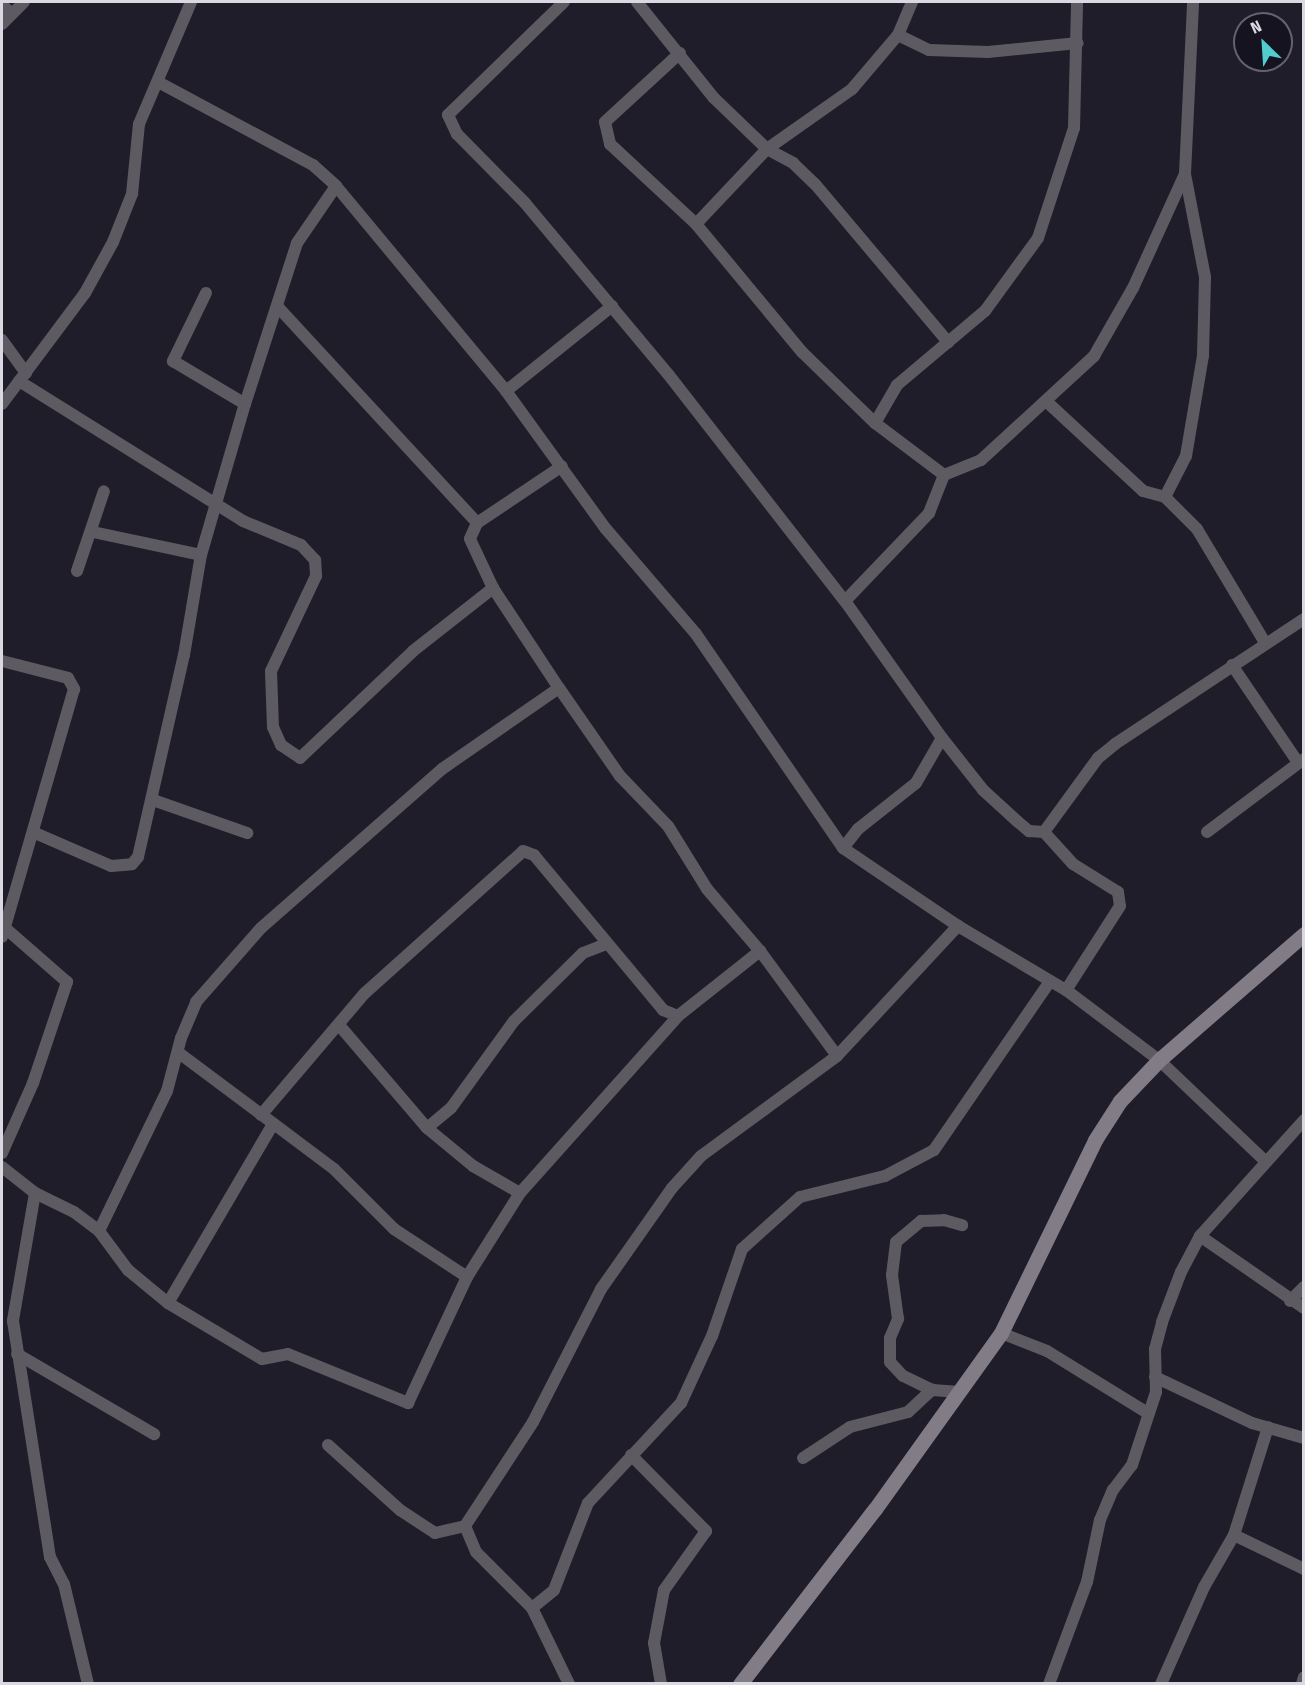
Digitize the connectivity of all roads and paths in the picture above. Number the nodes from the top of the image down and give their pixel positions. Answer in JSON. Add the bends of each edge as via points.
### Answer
{"nodes":[{"id":1,"x":24,"y":2,"type":"edge"},
{"id":2,"x":191,"y":2,"type":"edge"},
{"id":3,"x":564,"y":2,"type":"edge"},
{"id":4,"x":637,"y":2,"type":"edge"},
{"id":5,"x":912,"y":2,"type":"edge"},
{"id":6,"x":1077,"y":2,"type":"edge"},
{"id":7,"x":1193,"y":2,"type":"edge"},
{"id":8,"x":6,"y":9,"type":"edge"},
{"id":9,"x":2,"y":24,"type":"edge"},
{"id":10,"x":898,"y":35,"type":"junction"},
{"id":11,"x":1078,"y":44,"type":"junction"},
{"id":12,"x":680,"y":53,"type":"junction"},
{"id":13,"x":160,"y":83,"type":"junction"},
{"id":14,"x":767,"y":149,"type":"junction"},
{"id":15,"x":1185,"y":174,"type":"junction"},
{"id":16,"x":336,"y":186,"type":"junction"},
{"id":17,"x":696,"y":224,"type":"junction"},
{"id":18,"x":206,"y":293,"type":"dead end"},
{"id":19,"x":277,"y":306,"type":"junction"},
{"id":20,"x":612,"y":306,"type":"junction"},
{"id":21,"x":2,"y":340,"type":"edge"},
{"id":22,"x":948,"y":342,"type":"junction"},
{"id":23,"x":22,"y":377,"type":"junction"},
{"id":24,"x":506,"y":391,"type":"junction"},
{"id":25,"x":1047,"y":402,"type":"junction"},
{"id":26,"x":2,"y":404,"type":"edge"},
{"id":27,"x":245,"y":404,"type":"junction"},
{"id":28,"x":875,"y":423,"type":"junction"},
{"id":29,"x":562,"y":466,"type":"junction"},
{"id":30,"x":944,"y":475,"type":"junction"},
{"id":31,"x":104,"y":491,"type":"dead end"},
{"id":32,"x":1165,"y":496,"type":"junction"},
{"id":33,"x":219,"y":503,"type":"junction"},
{"id":34,"x":477,"y":524,"type":"junction"},
{"id":35,"x":93,"y":532,"type":"junction"},
{"id":36,"x":201,"y":555,"type":"junction"},
{"id":37,"x":77,"y":571,"type":"dead end"},
{"id":38,"x":494,"y":588,"type":"junction"},
{"id":39,"x":845,"y":601,"type":"junction"},
{"id":40,"x":1304,"y":619,"type":"edge"},
{"id":41,"x":1264,"y":641,"type":"junction"},
{"id":42,"x":2,"y":661,"type":"edge"},
{"id":43,"x":1232,"y":665,"type":"junction"},
{"id":44,"x":559,"y":688,"type":"junction"},
{"id":45,"x":942,"y":738,"type":"junction"},
{"id":46,"x":1300,"y":760,"type":"edge"},
{"id":47,"x":153,"y":800,"type":"junction"},
{"id":48,"x":1044,"y":832,"type":"junction"},
{"id":49,"x":1207,"y":832,"type":"dead end"},
{"id":50,"x":35,"y":833,"type":"junction"},
{"id":51,"x":247,"y":833,"type":"dead end"},
{"id":52,"x":843,"y":848,"type":"junction"},
{"id":53,"x":958,"y":926,"type":"junction"},
{"id":54,"x":3,"y":932,"type":"edge"},
{"id":55,"x":1304,"y":934,"type":"edge"},
{"id":56,"x":607,"y":944,"type":"junction"},
{"id":57,"x":760,"y":951,"type":"junction"},
{"id":58,"x":1050,"y":981,"type":"junction"},
{"id":59,"x":1066,"y":990,"type":"junction"},
{"id":60,"x":678,"y":1016,"type":"junction"},
{"id":61,"x":339,"y":1025,"type":"junction"},
{"id":62,"x":179,"y":1053,"type":"junction"},
{"id":63,"x":837,"y":1056,"type":"junction"},
{"id":64,"x":1159,"y":1060,"type":"junction"},
{"id":65,"x":261,"y":1114,"type":"junction"},
{"id":66,"x":1304,"y":1120,"type":"edge"},
{"id":67,"x":273,"y":1124,"type":"junction"},
{"id":68,"x":427,"y":1128,"type":"junction"},
{"id":69,"x":2,"y":1153,"type":"edge"},
{"id":70,"x":1264,"y":1160,"type":"junction"},
{"id":71,"x":2,"y":1167,"type":"edge"},
{"id":72,"x":35,"y":1193,"type":"junction"},
{"id":73,"x":520,"y":1193,"type":"junction"},
{"id":74,"x":962,"y":1225,"type":"dead end"},
{"id":75,"x":99,"y":1231,"type":"junction"},
{"id":76,"x":1200,"y":1236,"type":"junction"},
{"id":77,"x":467,"y":1277,"type":"junction"},
{"id":78,"x":1304,"y":1287,"type":"edge"},
{"id":79,"x":1290,"y":1301,"type":"junction"},
{"id":80,"x":168,"y":1303,"type":"junction"},
{"id":81,"x":1304,"y":1308,"type":"edge"},
{"id":82,"x":1001,"y":1333,"type":"junction"},
{"id":83,"x":17,"y":1354,"type":"junction"},
{"id":84,"x":1155,"y":1377,"type":"junction"},
{"id":85,"x":932,"y":1390,"type":"junction"},
{"id":86,"x":960,"y":1392,"type":"junction"},
{"id":87,"x":1146,"y":1412,"type":"junction"},
{"id":88,"x":1268,"y":1427,"type":"junction"},
{"id":89,"x":154,"y":1434,"type":"dead end"},
{"id":90,"x":1304,"y":1438,"type":"edge"},
{"id":91,"x":328,"y":1445,"type":"dead end"},
{"id":92,"x":631,"y":1455,"type":"junction"},
{"id":93,"x":803,"y":1458,"type":"dead end"},
{"id":94,"x":465,"y":1526,"type":"junction"},
{"id":95,"x":1234,"y":1535,"type":"junction"},
{"id":96,"x":1304,"y":1569,"type":"edge"},
{"id":97,"x":532,"y":1608,"type":"junction"},
{"id":98,"x":1304,"y":1677,"type":"edge"},
{"id":99,"x":88,"y":1683,"type":"edge"},
{"id":100,"x":569,"y":1683,"type":"edge"},
{"id":101,"x":661,"y":1683,"type":"edge"},
{"id":102,"x":740,"y":1683,"type":"edge"},
{"id":103,"x":1049,"y":1683,"type":"edge"},
{"id":104,"x":1161,"y":1683,"type":"edge"},
{"id":105,"x":1302,"y":1683,"type":"edge"}],
"edges":[{"from":1,"to":8,"type":"street"},
{"from":2,"to":13,"type":"street"},
{"from":3,"to":20,"type":"street","via":[[448,115],[457,134],[525,203]]},
{"from":4,"to":12,"type":"street"},
{"from":5,"to":10,"type":"street"},
{"from":6,"to":11,"type":"street"},
{"from":7,"to":15,"type":"street"},
{"from":8,"to":9,"type":"street"},
{"from":10,"to":11,"type":"street","via":[[929,50],[988,52]]},
{"from":10,"to":14,"type":"street","via":[[852,89]]},
{"from":11,"to":22,"type":"street","via":[[1074,128],[1038,238],[985,311]]},
{"from":12,"to":14,"type":"street","via":[[714,98]]},
{"from":12,"to":17,"type":"street","via":[[605,122],[610,144]]},
{"from":13,"to":16,"type":"street","via":[[313,165]]},
{"from":13,"to":23,"type":"street","via":[[139,124],[132,194],[113,242],[85,293]]},
{"from":14,"to":17,"type":"street"},
{"from":14,"to":22,"type":"street","via":[[793,163],[815,184]]},
{"from":15,"to":25,"type":"street","via":[[1133,288],[1094,356]]},
{"from":15,"to":32,"type":"street","via":[[1205,277],[1203,356],[1186,456]]},
{"from":16,"to":19,"type":"street","via":[[297,243]]},
{"from":16,"to":24,"type":"street"},
{"from":17,"to":28,"type":"street","via":[[802,352]]},
{"from":18,"to":27,"type":"street","via":[[173,361]]},
{"from":19,"to":27,"type":"street"},
{"from":19,"to":34,"type":"street"},
{"from":20,"to":24,"type":"street"},
{"from":20,"to":39,"type":"street"},
{"from":21,"to":23,"type":"street"},
{"from":22,"to":28,"type":"street","via":[[897,385]]},
{"from":23,"to":26,"type":"street"},
{"from":23,"to":33,"type":"street"},
{"from":24,"to":29,"type":"street"},
{"from":25,"to":30,"type":"street","via":[[981,460]]},
{"from":25,"to":32,"type":"street","via":[[1143,491]]},
{"from":27,"to":33,"type":"street"},
{"from":28,"to":30,"type":"street"},
{"from":29,"to":34,"type":"street"},
{"from":29,"to":52,"type":"street","via":[[606,529],[696,634]]},
{"from":30,"to":39,"type":"street","via":[[929,513]]},
{"from":31,"to":35,"type":"street"},
{"from":32,"to":41,"type":"street","via":[[1197,529]]},
{"from":33,"to":36,"type":"street"},
{"from":33,"to":38,"type":"street","via":[[243,521],[301,545],[315,560],[316,576],[271,671],[273,728],[281,745],[300,758],[412,651]]},
{"from":34,"to":38,"type":"street","via":[[470,538]]},
{"from":35,"to":36,"type":"street"},
{"from":35,"to":37,"type":"street"},
{"from":36,"to":47,"type":"street"},
{"from":38,"to":44,"type":"street"},
{"from":39,"to":45,"type":"street"},
{"from":40,"to":41,"type":"street"},
{"from":41,"to":43,"type":"street"},
{"from":42,"to":50,"type":"street","via":[[68,678],[74,688]]},
{"from":43,"to":46,"type":"street"},
{"from":43,"to":48,"type":"street","via":[[1098,758]]},
{"from":44,"to":57,"type":"street","via":[[620,776],[668,826],[707,889]]},
{"from":44,"to":62,"type":"street","via":[[442,769],[261,928],[196,1002]]},
{"from":45,"to":48,"type":"street","via":[[1002,808],[1029,831]]},
{"from":45,"to":52,"type":"street","via":[[916,783],[858,829]]},
{"from":46,"to":49,"type":"street"},
{"from":47,"to":50,"type":"street","via":[[138,857],[132,864],[111,866],[85,858]]},
{"from":47,"to":51,"type":"street"},
{"from":48,"to":59,"type":"street","via":[[1073,864],[1118,892],[1120,906]]},
{"from":50,"to":54,"type":"street"},
{"from":52,"to":53,"type":"street","via":[[912,890]]},
{"from":53,"to":58,"type":"street"},
{"from":53,"to":63,"type":"street"},
{"from":54,"to":69,"type":"street","via":[[67,982],[33,1083]]},
{"from":55,"to":64,"type":"main road"},
{"from":56,"to":60,"type":"street","via":[[663,1010]]},
{"from":56,"to":61,"type":"street","via":[[534,855],[524,851],[365,993]]},
{"from":56,"to":68,"type":"street","via":[[583,953],[514,1021],[451,1108]]},
{"from":57,"to":60,"type":"street"},
{"from":57,"to":63,"type":"street"},
{"from":58,"to":59,"type":"street"},
{"from":58,"to":92,"type":"street","via":[[934,1150],[885,1176],[800,1197],[742,1249],[712,1336],[681,1403]]},
{"from":59,"to":64,"type":"street"},
{"from":60,"to":73,"type":"street"},
{"from":61,"to":65,"type":"street"},
{"from":61,"to":68,"type":"street"},
{"from":62,"to":65,"type":"street"},
{"from":62,"to":75,"type":"street","via":[[167,1091]]},
{"from":63,"to":94,"type":"street","via":[[701,1156],[647,1219],[601,1289],[533,1422]]},
{"from":64,"to":70,"type":"street"},
{"from":64,"to":82,"type":"main road","via":[[1120,1101],[1095,1140]]},
{"from":65,"to":67,"type":"street"},
{"from":66,"to":70,"type":"street"},
{"from":67,"to":77,"type":"street","via":[[334,1169],[394,1228]]},
{"from":67,"to":80,"type":"street"},
{"from":68,"to":73,"type":"street","via":[[473,1166]]},
{"from":70,"to":76,"type":"street"},
{"from":71,"to":72,"type":"street"},
{"from":72,"to":75,"type":"street","via":[[74,1212]]},
{"from":72,"to":83,"type":"street","via":[[19,1265],[13,1321]]},
{"from":73,"to":77,"type":"street"},
{"from":74,"to":85,"type":"street","via":[[944,1220],[921,1221],[896,1242],[892,1275],[898,1319],[890,1338],[890,1362],[903,1376]]},
{"from":75,"to":80,"type":"street","via":[[128,1270]]},
{"from":76,"to":79,"type":"street"},
{"from":76,"to":84,"type":"street","via":[[1162,1322]]},
{"from":77,"to":80,"type":"street","via":[[408,1403],[288,1354],[262,1359]]},
{"from":78,"to":79,"type":"street"},
{"from":79,"to":81,"type":"street"},
{"from":82,"to":86,"type":"main road"},
{"from":82,"to":87,"type":"street","via":[[1047,1351]]},
{"from":83,"to":89,"type":"street"},
{"from":83,"to":99,"type":"street","via":[[50,1557],[64,1584]]},
{"from":84,"to":87,"type":"street","via":[[1155,1392]]},
{"from":84,"to":88,"type":"street"},
{"from":85,"to":86,"type":"street"},
{"from":85,"to":93,"type":"street","via":[[908,1412],[850,1427]]},
{"from":86,"to":102,"type":"main road"},
{"from":87,"to":103,"type":"street","via":[[1132,1465],[1113,1490],[1100,1520],[1087,1582]]},
{"from":88,"to":90,"type":"street"},
{"from":88,"to":95,"type":"street"},
{"from":91,"to":94,"type":"street","via":[[400,1510],[435,1533]]},
{"from":92,"to":97,"type":"street","via":[[610,1485],[588,1503],[554,1590]]},
{"from":92,"to":101,"type":"street","via":[[706,1531],[664,1590],[654,1643]]},
{"from":94,"to":97,"type":"street","via":[[476,1552]]},
{"from":95,"to":96,"type":"street"},
{"from":95,"to":104,"type":"street","via":[[1204,1587]]},
{"from":97,"to":100,"type":"street"},
{"from":98,"to":105,"type":"street"}]}
